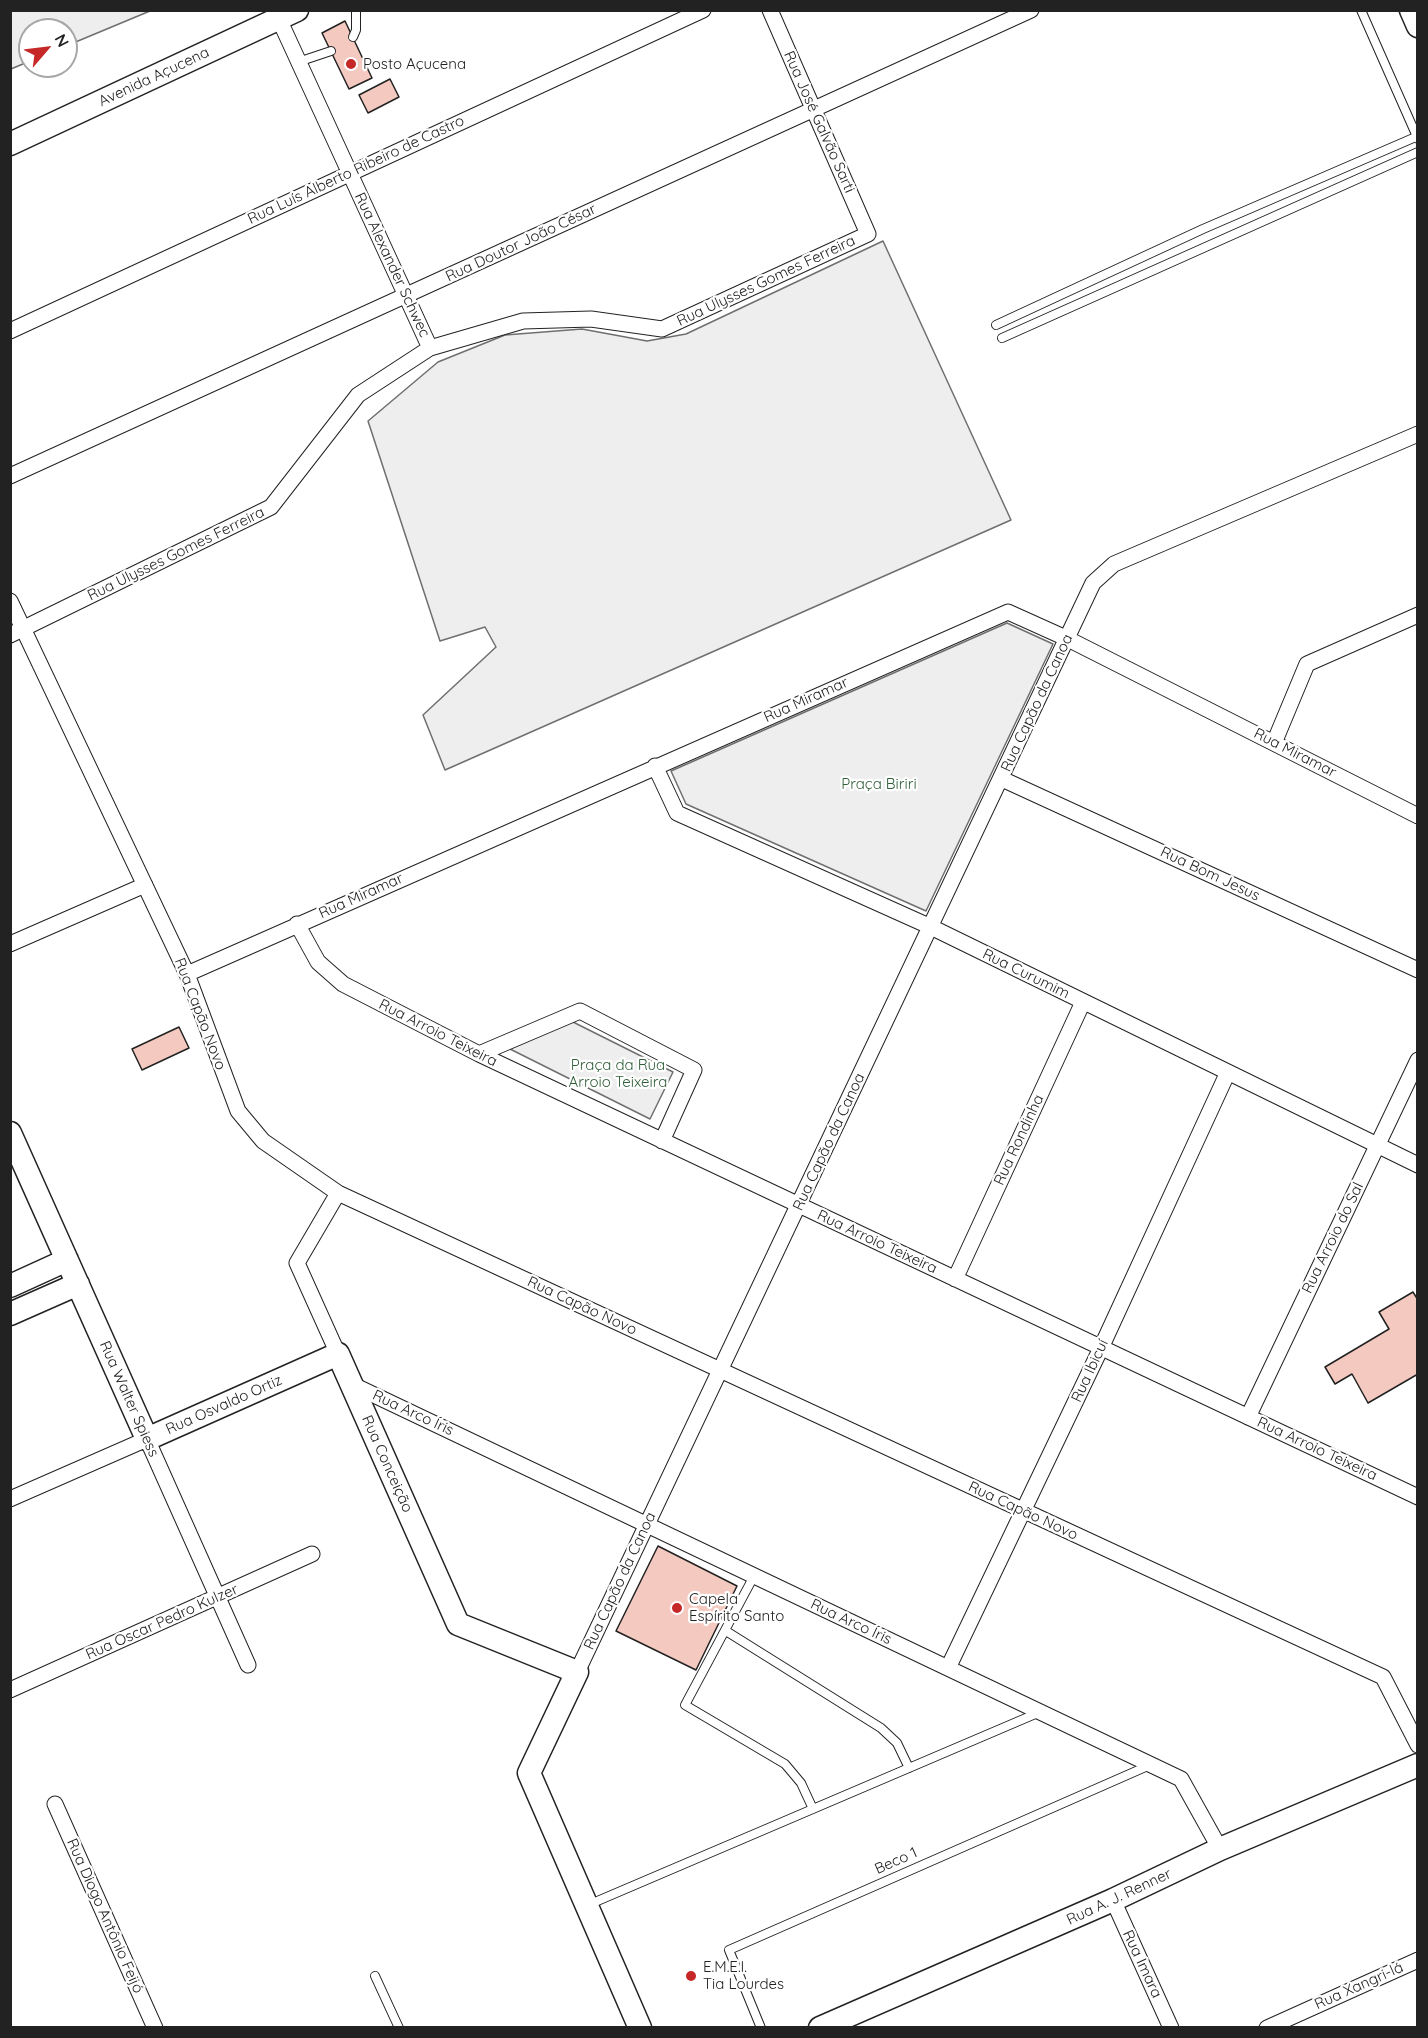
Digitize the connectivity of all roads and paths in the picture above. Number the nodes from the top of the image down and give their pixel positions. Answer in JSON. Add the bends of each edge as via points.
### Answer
{"nodes":[{"id":1,"x":356,"y":10,"type":"edge"},
{"id":2,"x":703,"y":10,"type":"edge"},
{"id":3,"x":770,"y":10,"type":"edge"},
{"id":4,"x":1031,"y":10,"type":"edge"},
{"id":5,"x":1361,"y":10,"type":"edge"},
{"id":6,"x":1411,"y":10,"type":"edge"},
{"id":7,"x":288,"y":15,"type":"edge"},
{"id":8,"x":1418,"y":26,"type":"edge"},
{"id":9,"x":352,"y":37,"type":"dead end"},
{"id":10,"x":331,"y":51,"type":"dead end"},
{"id":11,"x":298,"y":62,"type":"junction"},
{"id":12,"x":813,"y":110,"type":"junction"},
{"id":13,"x":1417,"y":137,"type":"edge"},
{"id":14,"x":10,"y":144,"type":"edge"},
{"id":15,"x":1418,"y":152,"type":"edge"},
{"id":16,"x":350,"y":173,"type":"junction"},
{"id":17,"x":868,"y":234,"type":"joint"},
{"id":18,"x":406,"y":296,"type":"junction"},
{"id":19,"x":996,"y":325,"type":"dead end"},
{"id":20,"x":10,"y":331,"type":"edge"},
{"id":21,"x":1002,"y":338,"type":"dead end"},
{"id":22,"x":430,"y":348,"type":"junction"},
{"id":23,"x":1418,"y":434,"type":"edge"},
{"id":24,"x":10,"y":476,"type":"edge"},
{"id":25,"x":10,"y":601,"type":"edge"},
{"id":26,"x":1418,"y":615,"type":"edge"},
{"id":27,"x":17,"y":632,"type":"edge"},
{"id":28,"x":1068,"y":639,"type":"junction"},
{"id":29,"x":1275,"y":743,"type":"junction"},
{"id":30,"x":655,"y":766,"type":"junction"},
{"id":31,"x":1002,"y":778,"type":"junction"},
{"id":32,"x":1418,"y":816,"type":"edge"},
{"id":33,"x":144,"y":885,"type":"junction"},
{"id":34,"x":297,"y":924,"type":"junction"},
{"id":35,"x":931,"y":927,"type":"junction"},
{"id":36,"x":10,"y":944,"type":"edge"},
{"id":37,"x":1418,"y":970,"type":"edge"},
{"id":38,"x":187,"y":974,"type":"junction"},
{"id":39,"x":1083,"y":1002,"type":"junction"},
{"id":40,"x":478,"y":1054,"type":"junction"},
{"id":41,"x":1418,"y":1060,"type":"edge"},
{"id":42,"x":1228,"y":1072,"type":"junction"},
{"id":43,"x":10,"y":1133,"type":"edge"},
{"id":44,"x":662,"y":1141,"type":"junction"},
{"id":45,"x":1377,"y":1146,"type":"junction"},
{"id":46,"x":1418,"y":1165,"type":"edge"},
{"id":47,"x":338,"y":1192,"type":"junction"},
{"id":48,"x":799,"y":1205,"type":"junction"},
{"id":49,"x":67,"y":1260,"type":"junction"},
{"id":50,"x":955,"y":1279,"type":"junction"},
{"id":51,"x":78,"y":1284,"type":"junction"},
{"id":52,"x":10,"y":1286,"type":"edge"},
{"id":53,"x":10,"y":1314,"type":"edge"},
{"id":54,"x":1101,"y":1348,"type":"junction"},
{"id":55,"x":338,"y":1354,"type":"junction"},
{"id":56,"x":720,"y":1370,"type":"junction"},
{"id":57,"x":351,"y":1384,"type":"junction"},
{"id":58,"x":1248,"y":1417,"type":"junction"},
{"id":59,"x":147,"y":1439,"type":"junction"},
{"id":60,"x":1418,"y":1497,"type":"edge"},
{"id":61,"x":10,"y":1499,"type":"edge"},
{"id":62,"x":1023,"y":1510,"type":"junction"},
{"id":63,"x":647,"y":1524,"type":"junction"},
{"id":64,"x":312,"y":1554,"type":"dead end"},
{"id":65,"x":754,"y":1575,"type":"junction"},
{"id":66,"x":218,"y":1598,"type":"junction"},
{"id":67,"x":726,"y":1631,"type":"junction"},
{"id":68,"x":248,"y":1665,"type":"dead end"},
{"id":69,"x":948,"y":1668,"type":"junction"},
{"id":70,"x":577,"y":1672,"type":"junction"},
{"id":71,"x":10,"y":1690,"type":"edge"},
{"id":72,"x":1041,"y":1712,"type":"junction"},
{"id":73,"x":1418,"y":1746,"type":"edge"},
{"id":74,"x":1152,"y":1765,"type":"junction"},
{"id":75,"x":1418,"y":1766,"type":"edge"},
{"id":76,"x":909,"y":1768,"type":"junction"},
{"id":77,"x":55,"y":1804,"type":"dead end"},
{"id":78,"x":813,"y":1809,"type":"junction"},
{"id":79,"x":1220,"y":1849,"type":"junction"},
{"id":80,"x":1113,"y":1900,"type":"junction"},
{"id":81,"x":587,"y":1906,"type":"junction"},
{"id":82,"x":1418,"y":1960,"type":"edge"},
{"id":83,"x":375,"y":1976,"type":"dead end"},
{"id":84,"x":154,"y":2028,"type":"edge"},
{"id":85,"x":399,"y":2028,"type":"edge"},
{"id":86,"x":640,"y":2028,"type":"edge"},
{"id":87,"x":761,"y":2028,"type":"edge"},
{"id":88,"x":820,"y":2028,"type":"edge"},
{"id":89,"x":1171,"y":2028,"type":"edge"},
{"id":90,"x":1268,"y":2028,"type":"edge"}],
"edges":[{"from":1,"to":9,"type":"lane"},
{"from":2,"to":16,"type":"street","name":"Rua Luís Alberto Ribeiro de Castro"},
{"from":3,"to":12,"type":"street","name":"Rua José Galvão Sarti"},
{"from":4,"to":12,"type":"street","name":"Rua Doutor João César"},
{"from":5,"to":13,"type":"lane"},
{"from":6,"to":8,"type":"street"},
{"from":7,"to":11,"type":"street","name":"Rua Alexander Schwec"},
{"from":7,"to":14,"type":"street","name":"Avenida Açucena"},
{"from":10,"to":11,"type":"lane"},
{"from":11,"to":16,"type":"street","name":"Rua Alexander Schwec"},
{"from":12,"to":17,"type":"street","name":"Rua José Galvão Sarti"},
{"from":12,"to":18,"type":"street","name":"Rua Doutor João César"},
{"from":13,"to":19,"type":"lane","via":[[1203,229]]},
{"from":15,"to":21,"type":"lane"},
{"from":16,"to":18,"type":"street","name":"Rua Alexander Schwec"},
{"from":16,"to":20,"type":"street","name":"Rua Luís Alberto Ribeiro de Castro"},
{"from":17,"to":22,"type":"street","name":"Rua Ulysses Gomes Ferreira","via":[[662,329],[591,319],[523,321]]},
{"from":18,"to":22,"type":"street","name":"Rua Alexander Schwec"},
{"from":18,"to":24,"type":"street","name":"Rua Doutor João César"},
{"from":22,"to":27,"type":"street","name":"Rua Ulysses Gomes Ferreira","via":[[358,395],[271,507]]},
{"from":23,"to":28,"type":"street","name":"Rua Capão da Canoa","via":[[1114,564],[1094,583]]},
{"from":25,"to":27,"type":"street","name":"Rua Capão Novo"},
{"from":26,"to":29,"type":"street","via":[[1307,664]]},
{"from":27,"to":33,"type":"street","name":"Rua Capão Novo"},
{"from":28,"to":29,"type":"street","name":"Rua Miramar"},
{"from":28,"to":30,"type":"street","name":"Rua Miramar","via":[[1008,612]]},
{"from":28,"to":31,"type":"street","name":"Rua Capão da Canoa"},
{"from":29,"to":32,"type":"street","name":"Rua Miramar"},
{"from":30,"to":34,"type":"street","name":"Rua Miramar"},
{"from":30,"to":35,"type":"street","name":"Rua Curumim","via":[[677,813]]},
{"from":31,"to":35,"type":"street","name":"Rua Capão da Canoa"},
{"from":31,"to":37,"type":"street","name":"Rua Bom Jesus"},
{"from":33,"to":36,"type":"street"},
{"from":33,"to":38,"type":"street","name":"Rua Capão Novo"},
{"from":34,"to":38,"type":"street","name":"Rua Miramar"},
{"from":34,"to":40,"type":"street","name":"Rua Arroio Teixeira","via":[[318,962],[343,984]]},
{"from":35,"to":39,"type":"street","name":"Rua Curumim"},
{"from":35,"to":48,"type":"street","name":"Rua Capão da Canoa"},
{"from":38,"to":47,"type":"street","name":"Rua Capão Novo","via":[[238,1111],[263,1141]]},
{"from":39,"to":42,"type":"street","name":"Rua Curumim"},
{"from":39,"to":50,"type":"street","name":"Rua Rondinha"},
{"from":40,"to":44,"type":"street","name":"Rua Arroio Teixeira"},
{"from":40,"to":44,"type":"street","via":[[580,1011],[694,1070]]},
{"from":41,"to":45,"type":"street","name":"Rua Arroio do Sal"},
{"from":42,"to":45,"type":"street","name":"Rua Curumim"},
{"from":42,"to":54,"type":"street","name":"Rua Ibicuí"},
{"from":43,"to":49,"type":"street","name":"Rua Walter Spiess"},
{"from":44,"to":48,"type":"street","name":"Rua Arroio Teixeira"},
{"from":45,"to":46,"type":"street","name":"Rua Curumim"},
{"from":45,"to":58,"type":"street","name":"Rua Arroio do Sal"},
{"from":47,"to":55,"type":"street","name":"Rua Conceição","via":[[297,1263]]},
{"from":47,"to":56,"type":"street","name":"Rua Capão Novo"},
{"from":48,"to":50,"type":"street","name":"Rua Arroio Teixeira"},
{"from":48,"to":56,"type":"street","name":"Rua Capão da Canoa"},
{"from":49,"to":51,"type":"street","name":"Rua Walter Spiess"},
{"from":49,"to":52,"type":"street"},
{"from":50,"to":54,"type":"street","name":"Rua Arroio Teixeira"},
{"from":51,"to":53,"type":"street"},
{"from":51,"to":59,"type":"street","name":"Rua Walter Spiess"},
{"from":54,"to":58,"type":"street","name":"Rua Arroio Teixeira"},
{"from":54,"to":62,"type":"street","name":"Rua Ibicuí"},
{"from":55,"to":57,"type":"street","name":"Rua Conceição"},
{"from":55,"to":59,"type":"street","name":"Rua Osvaldo Ortiz"},
{"from":56,"to":62,"type":"street","name":"Rua Capão Novo"},
{"from":56,"to":63,"type":"street","name":"Rua Capão da Canoa"},
{"from":57,"to":63,"type":"street","name":"Rua Arco Íris"},
{"from":57,"to":70,"type":"street","name":"Rua Conceição","via":[[458,1624]]},
{"from":58,"to":60,"type":"street","name":"Rua Arroio Teixeira"},
{"from":59,"to":61,"type":"street","name":"Rua Osvaldo Ortiz"},
{"from":59,"to":66,"type":"street","name":"Rua Walter Spiess"},
{"from":62,"to":69,"type":"street","name":"Rua Ibicuí"},
{"from":62,"to":73,"type":"street","name":"Rua Capão Novo","via":[[1383,1677]]},
{"from":63,"to":65,"type":"street","name":"Rua Arco Íris"},
{"from":63,"to":70,"type":"street","name":"Rua Capão da Canoa"},
{"from":64,"to":66,"type":"street","name":"Rua Oscar Pedro Kulzer"},
{"from":65,"to":67,"type":"lane"},
{"from":65,"to":69,"type":"street","name":"Rua Arco Íris"},
{"from":66,"to":68,"type":"street","name":"Rua Walter Spiess"},
{"from":66,"to":71,"type":"street","name":"Rua Oscar Pedro Kulzer"},
{"from":67,"to":76,"type":"lane","via":[[881,1728],[897,1743]]},
{"from":67,"to":78,"type":"lane","via":[[685,1705],[785,1764],[801,1783]]},
{"from":69,"to":72,"type":"street","name":"Rua Arco Íris"},
{"from":70,"to":81,"type":"street","name":"Rua Capão da Canoa","via":[[529,1773]]},
{"from":72,"to":74,"type":"street","name":"Rua Arco Íris"},
{"from":72,"to":76,"type":"lane"},
{"from":74,"to":79,"type":"street","name":"Rua Arco Íris","via":[[1181,1779]]},
{"from":74,"to":87,"type":"lane","name":"Beco 1","via":[[729,1950]]},
{"from":75,"to":79,"type":"street","name":"Rua A. J. Renner"},
{"from":76,"to":78,"type":"lane"},
{"from":77,"to":84,"type":"street","name":"Rua Diogo Antônio Feijó"},
{"from":78,"to":81,"type":"lane"},
{"from":79,"to":80,"type":"street","name":"Rua A. J. Renner"},
{"from":80,"to":88,"type":"street","name":"Rua A. J. Renner"},
{"from":80,"to":89,"type":"street","name":"Rua Imara"},
{"from":81,"to":86,"type":"street","name":"Rua Capão da Canoa"},
{"from":82,"to":90,"type":"street","name":"Rua Xangri-lá"},
{"from":83,"to":85,"type":"lane"}]}
